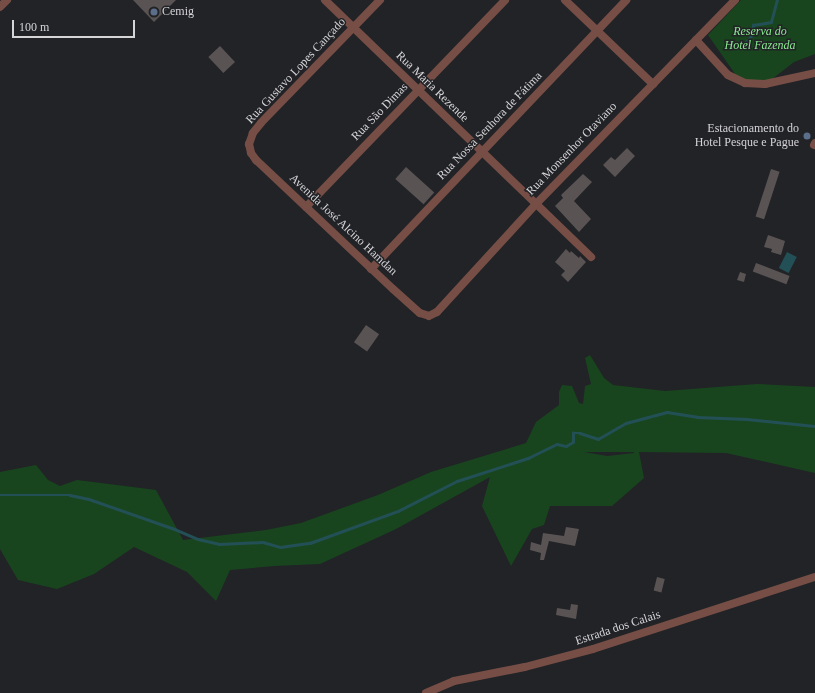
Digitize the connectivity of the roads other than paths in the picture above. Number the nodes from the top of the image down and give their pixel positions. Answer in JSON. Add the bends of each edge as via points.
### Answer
{"nodes":[{"id":1,"x":7,"y":0,"type":"edge"},
{"id":2,"x":325,"y":0,"type":"edge"},
{"id":3,"x":380,"y":0,"type":"edge"},
{"id":4,"x":505,"y":0,"type":"edge"},
{"id":5,"x":565,"y":0,"type":"edge"},
{"id":6,"x":626,"y":0,"type":"edge"},
{"id":7,"x":735,"y":0,"type":"edge"},
{"id":8,"x":0,"y":7,"type":"edge"},
{"id":9,"x":353,"y":27,"type":"junction"},
{"id":10,"x":597,"y":31,"type":"junction"},
{"id":11,"x":696,"y":40,"type":"junction"},
{"id":12,"x":815,"y":73,"type":"edge"},
{"id":13,"x":653,"y":84,"type":"junction"},
{"id":14,"x":418,"y":90,"type":"junction"},
{"id":15,"x":249,"y":144,"type":"joint"},
{"id":16,"x":482,"y":152,"type":"junction"},
{"id":17,"x":536,"y":204,"type":"junction"},
{"id":18,"x":306,"y":207,"type":"junction"},
{"id":19,"x":591,"y":257,"type":"dead end"},
{"id":20,"x":371,"y":269,"type":"junction"},
{"id":21,"x":429,"y":316,"type":"joint"},
{"id":22,"x":815,"y":577,"type":"edge"},
{"id":23,"x":426,"y":693,"type":"edge"}],
"edges":[{"from":1,"to":8,"type":"street"},
{"from":2,"to":9,"type":"street","name":"Rua Maria Rezende"},
{"from":3,"to":9,"type":"street","name":"Rua Gustavo Lopes Cançado"},
{"from":4,"to":14,"type":"street","name":"Rua São Dimas"},
{"from":5,"to":10,"type":"street"},
{"from":6,"to":10,"type":"street","name":"Rua Nossa Senhora de Fátima"},
{"from":7,"to":11,"type":"street","name":"Rua Monsenhor Otaviano"},
{"from":9,"to":14,"type":"street","name":"Rua Maria Rezende"},
{"from":9,"to":15,"type":"street","name":"Rua Gustavo Lopes Cançado","via":[[261,123]]},
{"from":10,"to":13,"type":"street"},
{"from":10,"to":16,"type":"street","name":"Rua Nossa Senhora de Fátima"},
{"from":11,"to":12,"type":"street","via":[[728,76],[744,83],[765,84]]},
{"from":11,"to":13,"type":"street","name":"Rua Monsenhor Otaviano"},
{"from":13,"to":17,"type":"street","name":"Rua Monsenhor Otaviano"},
{"from":14,"to":16,"type":"street","name":"Rua Maria Rezende"},
{"from":14,"to":18,"type":"street","name":"Rua São Dimas"},
{"from":15,"to":18,"type":"street","name":"Avenida José Alcino Hamdan","via":[[256,160]]},
{"from":16,"to":17,"type":"street","name":"Rua Maria Rezende"},
{"from":16,"to":20,"type":"street","name":"Rua Nossa Senhora de Fátima"},
{"from":17,"to":19,"type":"street","name":"Rua Maria Rezende"},
{"from":17,"to":21,"type":"street","name":"Rua Monsenhor Otaviano","via":[[437,312]]},
{"from":18,"to":20,"type":"street","name":"Avenida José Alcino Hamdan"},
{"from":20,"to":21,"type":"street","name":"Avenida José Alcino Hamdan","via":[[420,313]]},
{"from":22,"to":23,"type":"street","name":"Estrada dos Calais","via":[[561,658],[454,682]]}]}
